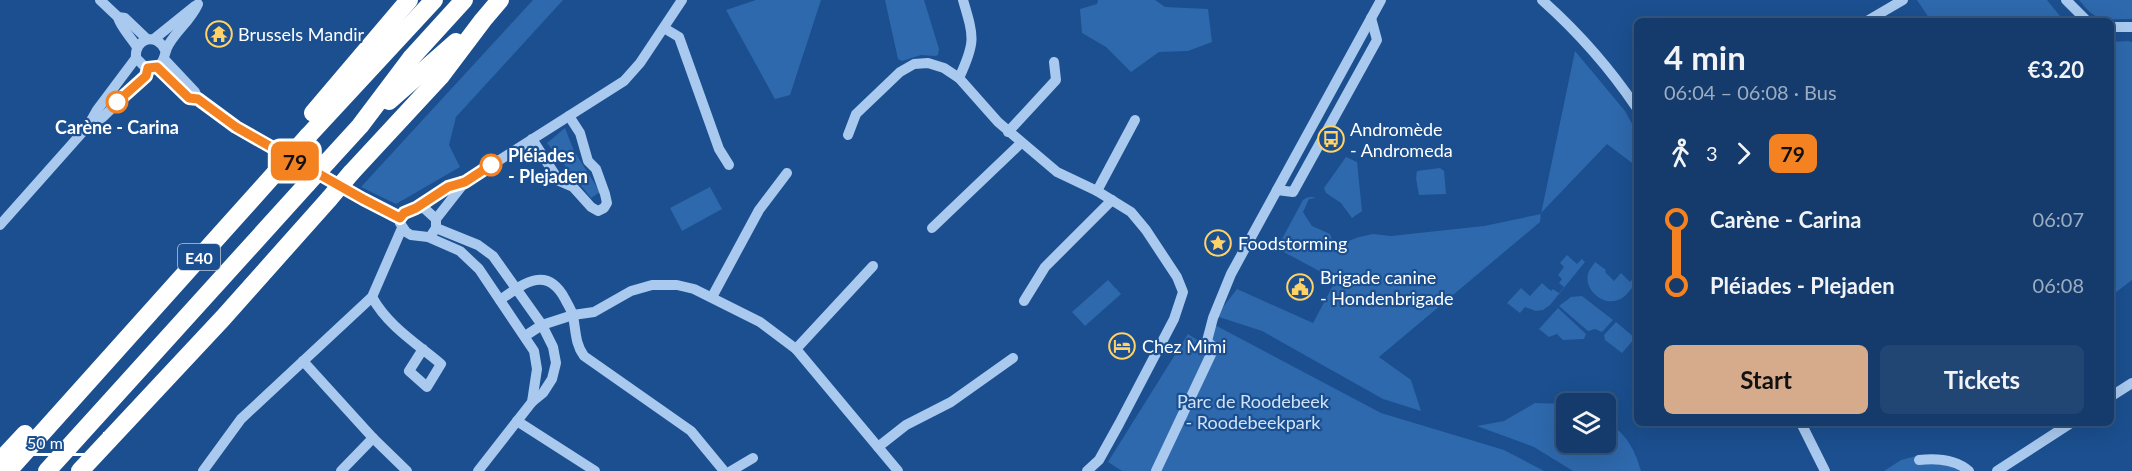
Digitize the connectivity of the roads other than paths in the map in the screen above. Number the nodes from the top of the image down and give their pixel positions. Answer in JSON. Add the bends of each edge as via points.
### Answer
{"nodes":[{"id":1,"x":100,"y":0,"type":"edge"},
{"id":2,"x":409,"y":0,"type":"edge"},
{"id":3,"x":434,"y":0,"type":"edge"},
{"id":4,"x":464,"y":0,"type":"edge"},
{"id":5,"x":500,"y":0,"type":"edge"},
{"id":6,"x":682,"y":0,"type":"edge"},
{"id":7,"x":963,"y":0,"type":"edge"},
{"id":8,"x":1381,"y":0,"type":"edge"},
{"id":9,"x":1542,"y":0,"type":"edge"},
{"id":10,"x":1903,"y":0,"type":"edge"},
{"id":11,"x":2066,"y":0,"type":"edge"},
{"id":12,"x":200,"y":2,"type":"edge"},
{"id":13,"x":118,"y":17,"type":"junction"},
{"id":14,"x":1371,"y":18,"type":"junction"},
{"id":15,"x":1872,"y":18,"type":"edge"},
{"id":16,"x":2084,"y":18,"type":"edge"},
{"id":17,"x":483,"y":20,"type":"junction"},
{"id":18,"x":2114,"y":27,"type":"edge"},
{"id":19,"x":2132,"y":27,"type":"edge"},
{"id":20,"x":664,"y":28,"type":"junction"},
{"id":21,"x":150,"y":39,"type":"junction"},
{"id":22,"x":137,"y":52,"type":"junction"},
{"id":23,"x":158,"y":61,"type":"junction"},
{"id":24,"x":1054,"y":62,"type":"dead end"},
{"id":25,"x":959,"y":78,"type":"junction"},
{"id":26,"x":1634,"y":104,"type":"edge"},
{"id":27,"x":569,"y":116,"type":"junction"},
{"id":28,"x":1135,"y":120,"type":"dead end"},
{"id":29,"x":88,"y":126,"type":"junction"},
{"id":30,"x":360,"y":126,"type":"junction"},
{"id":31,"x":1008,"y":132,"type":"junction"},
{"id":32,"x":303,"y":133,"type":"junction"},
{"id":33,"x":848,"y":135,"type":"dead end"},
{"id":34,"x":532,"y":139,"type":"junction"},
{"id":35,"x":1021,"y":143,"type":"junction"},
{"id":36,"x":729,"y":165,"type":"dead end"},
{"id":37,"x":273,"y":167,"type":"junction"},
{"id":38,"x":787,"y":173,"type":"dead end"},
{"id":39,"x":465,"y":182,"type":"junction"},
{"id":40,"x":1277,"y":190,"type":"junction"},
{"id":41,"x":1098,"y":191,"type":"junction"},
{"id":42,"x":1112,"y":200,"type":"junction"},
{"id":43,"x":416,"y":208,"type":"junction"},
{"id":44,"x":401,"y":223,"type":"junction"},
{"id":45,"x":436,"y":224,"type":"junction"},
{"id":46,"x":0,"y":225,"type":"edge"},
{"id":47,"x":932,"y":228,"type":"dead end"},
{"id":48,"x":428,"y":237,"type":"junction"},
{"id":49,"x":873,"y":266,"type":"dead end"},
{"id":50,"x":516,"y":289,"type":"junction"},
{"id":51,"x":157,"y":291,"type":"junction"},
{"id":52,"x":372,"y":297,"type":"junction"},
{"id":53,"x":712,"y":297,"type":"junction"},
{"id":54,"x":500,"y":300,"type":"junction"},
{"id":55,"x":1024,"y":301,"type":"dead end"},
{"id":56,"x":573,"y":315,"type":"junction"},
{"id":57,"x":542,"y":325,"type":"junction"},
{"id":58,"x":525,"y":336,"type":"junction"},
{"id":59,"x":122,"y":344,"type":"junction"},
{"id":60,"x":423,"y":349,"type":"dead end"},
{"id":61,"x":796,"y":349,"type":"junction"},
{"id":62,"x":1013,"y":358,"type":"dead end"},
{"id":63,"x":303,"y":361,"type":"junction"},
{"id":64,"x":2132,"y":383,"type":"edge"},
{"id":65,"x":2114,"y":394,"type":"edge"},
{"id":66,"x":532,"y":402,"type":"junction"},
{"id":67,"x":517,"y":421,"type":"junction"},
{"id":68,"x":1802,"y":426,"type":"edge"},
{"id":69,"x":2066,"y":426,"type":"edge"},
{"id":70,"x":373,"y":438,"type":"junction"},
{"id":71,"x":878,"y":447,"type":"junction"},
{"id":72,"x":753,"y":458,"type":"dead end"},
{"id":73,"x":1919,"y":459,"type":"dead end"},
{"id":74,"x":0,"y":461,"type":"edge"},
{"id":75,"x":894,"y":470,"type":"edge"},
{"id":76,"x":8,"y":471,"type":"edge"},
{"id":77,"x":47,"y":471,"type":"edge"},
{"id":78,"x":80,"y":471,"type":"edge"},
{"id":79,"x":203,"y":471,"type":"edge"},
{"id":80,"x":340,"y":471,"type":"edge"},
{"id":81,"x":407,"y":471,"type":"edge"},
{"id":82,"x":478,"y":471,"type":"edge"},
{"id":83,"x":596,"y":471,"type":"edge"},
{"id":84,"x":724,"y":471,"type":"edge"},
{"id":85,"x":731,"y":471,"type":"edge"},
{"id":86,"x":1087,"y":471,"type":"edge"},
{"id":87,"x":1156,"y":471,"type":"edge"},
{"id":88,"x":1825,"y":471,"type":"edge"},
{"id":89,"x":1969,"y":471,"type":"edge"},
{"id":90,"x":1997,"y":471,"type":"edge"}],
"edges":[{"from":1,"to":13,"type":"street"},
{"from":2,"to":32,"type":"highway","number":"E40"},
{"from":3,"to":32,"type":"highway","number":"E40"},
{"from":4,"to":30,"type":"highway","number":"E40","via":[[412,57]]},
{"from":5,"to":17,"type":"highway","number":"E40"},
{"from":6,"to":20,"type":"street"},
{"from":7,"to":25,"type":"street","via":[[973,33],[970,55]]},
{"from":8,"to":14,"type":"street"},
{"from":9,"to":26,"type":"street","via":[[1573,27]]},
{"from":10,"to":15,"type":"street"},
{"from":11,"to":16,"type":"street"},
{"from":12,"to":21,"type":"street"},
{"from":12,"to":23,"type":"street"},
{"from":13,"to":21,"type":"street","via":[[125,18]]},
{"from":13,"to":22,"type":"street"},
{"from":14,"to":40,"type":"street"},
{"from":14,"to":40,"type":"street","via":[[1377,40],[1293,192]]},
{"from":17,"to":30,"type":"highway","number":"E40"},
{"from":17,"to":78,"type":"highway","number":"E40","bridge":true,"via":[[440,76]]},
{"from":18,"to":19,"type":"street"},
{"from":20,"to":27,"type":"street","via":[[624,81]]},
{"from":20,"to":36,"type":"street","via":[[679,37],[719,149]]},
{"from":21,"to":22,"type":"street"},
{"from":21,"to":23,"type":"street","via":[[161,43]]},
{"from":22,"to":23,"type":"street","via":[[141,65]]},
{"from":22,"to":29,"type":"street"},
{"from":23,"to":29,"type":"street","via":[[103,117]]},
{"from":23,"to":44,"type":"street","via":[[189,98],[198,99],[236,127]]},
{"from":24,"to":31,"type":"street","via":[[1056,80]]},
{"from":25,"to":31,"type":"street"},
{"from":25,"to":33,"type":"street","via":[[928,63],[914,64],[900,72],[856,114]]},
{"from":27,"to":34,"type":"street"},
{"from":27,"to":34,"type":"street","via":[[580,133],[588,161],[597,169],[606,194],[604,208],[598,211],[591,207],[573,187],[559,181]]},
{"from":28,"to":41,"type":"street"},
{"from":29,"to":46,"type":"street"},
{"from":30,"to":77,"type":"highway","number":"E40","bridge":true},
{"from":31,"to":35,"type":"street"},
{"from":32,"to":37,"type":"highway","number":"E40"},
{"from":34,"to":39,"type":"street"},
{"from":35,"to":41,"type":"street","via":[[1057,172]]},
{"from":35,"to":47,"type":"street"},
{"from":37,"to":51,"type":"highway","number":"E40"},
{"from":37,"to":59,"type":"highway","number":"E40"},
{"from":38,"to":53,"type":"street","via":[[759,210]]},
{"from":39,"to":43,"type":"street","via":[[448,187]]},
{"from":39,"to":45,"type":"street"},
{"from":40,"to":87,"type":"street","via":[[1213,318],[1207,341],[1214,348]]},
{"from":41,"to":42,"type":"street"},
{"from":42,"to":55,"type":"street","via":[[1045,267]]},
{"from":42,"to":86,"type":"street","via":[[1131,212],[1146,230],[1183,292],[1174,319],[1119,424],[1099,460]]},
{"from":43,"to":44,"type":"street","via":[[409,210]]},
{"from":43,"to":45,"type":"street","via":[[429,211]]},
{"from":44,"to":48,"type":"street","via":[[411,235]]},
{"from":44,"to":52,"type":"street"},
{"from":45,"to":48,"type":"street"},
{"from":45,"to":50,"type":"street","via":[[493,256]]},
{"from":48,"to":54,"type":"street","via":[[460,251],[479,269]]},
{"from":49,"to":61,"type":"street"},
{"from":50,"to":54,"type":"street"},
{"from":50,"to":56,"type":"street","via":[[537,279],[554,283]]},
{"from":50,"to":57,"type":"street"},
{"from":51,"to":59,"type":"highway","number":"E40"},
{"from":51,"to":74,"type":"highway","number":"E40"},
{"from":52,"to":60,"type":"street","via":[[390,324]]},
{"from":52,"to":63,"type":"street"},
{"from":53,"to":56,"type":"street","via":[[677,285],[652,285],[631,291],[594,312]]},
{"from":53,"to":61,"type":"street","via":[[760,322]]},
{"from":54,"to":58,"type":"street"},
{"from":56,"to":57,"type":"street"},
{"from":56,"to":84,"type":"street","via":[[579,350],[584,357],[691,431]]},
{"from":57,"to":58,"type":"street"},
{"from":57,"to":66,"type":"street","via":[[556,363],[552,379]]},
{"from":58,"to":66,"type":"street","via":[[534,351],[537,369]]},
{"from":59,"to":76,"type":"highway","number":"E40"},
{"from":61,"to":71,"type":"street"},
{"from":62,"to":71,"type":"street"},
{"from":63,"to":70,"type":"street"},
{"from":63,"to":79,"type":"street","via":[[241,419]]},
{"from":64,"to":65,"type":"street"},
{"from":66,"to":67,"type":"street"},
{"from":67,"to":82,"type":"street"},
{"from":67,"to":83,"type":"street"},
{"from":68,"to":88,"type":"street"},
{"from":69,"to":90,"type":"street"},
{"from":70,"to":80,"type":"street"},
{"from":70,"to":81,"type":"street"},
{"from":71,"to":75,"type":"street"},
{"from":72,"to":85,"type":"street"},
{"from":73,"to":89,"type":"street","via":[[1945,460]]}]}
